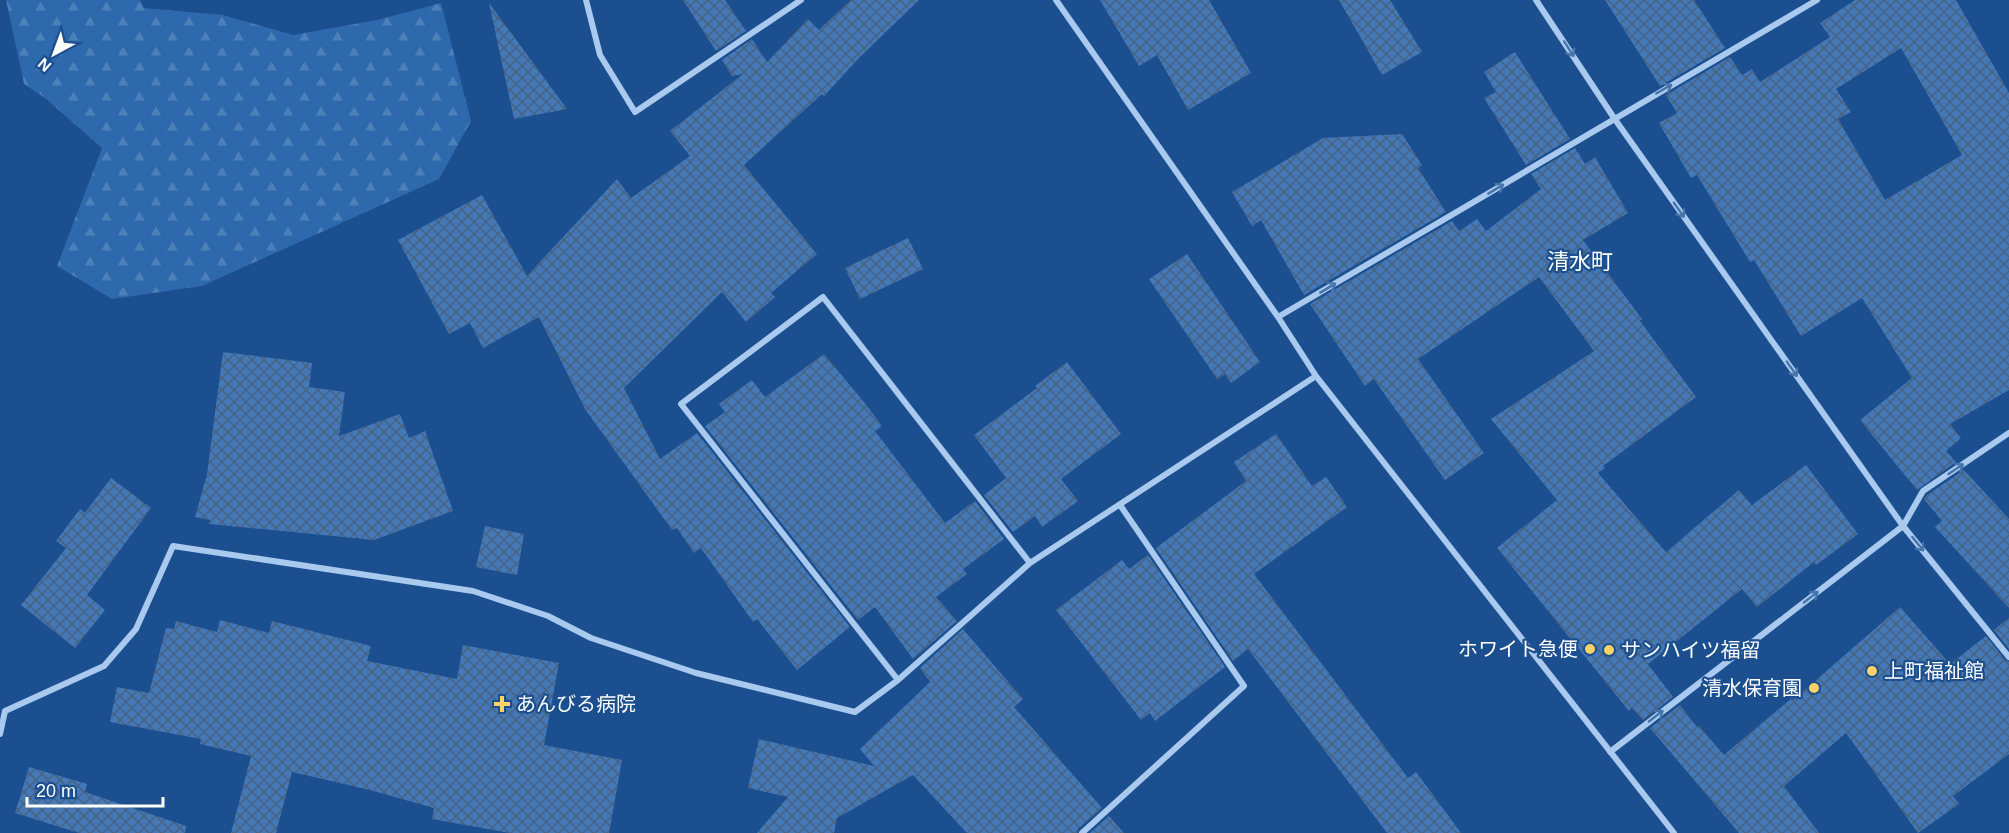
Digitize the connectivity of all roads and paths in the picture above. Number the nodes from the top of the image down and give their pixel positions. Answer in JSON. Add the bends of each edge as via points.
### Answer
{"nodes":[{"id":1,"x":586,"y":0,"type":"edge"},
{"id":2,"x":801,"y":0,"type":"edge"},
{"id":3,"x":1056,"y":0,"type":"edge"},
{"id":4,"x":1536,"y":0,"type":"edge"},
{"id":5,"x":1817,"y":0,"type":"edge"},
{"id":6,"x":1614,"y":118,"type":"junction"},
{"id":7,"x":1278,"y":318,"type":"junction"},
{"id":8,"x":1316,"y":376,"type":"junction"},
{"id":9,"x":2009,"y":433,"type":"edge"},
{"id":10,"x":1120,"y":505,"type":"junction"},
{"id":11,"x":1903,"y":526,"type":"junction"},
{"id":12,"x":1030,"y":563,"type":"junction"},
{"id":13,"x":2009,"y":657,"type":"edge"},
{"id":14,"x":898,"y":680,"type":"junction"},
{"id":15,"x":0,"y":734,"type":"edge"},
{"id":16,"x":1610,"y":752,"type":"junction"},
{"id":17,"x":1082,"y":833,"type":"edge"},
{"id":18,"x":1674,"y":833,"type":"edge"}],
"edges":[{"from":1,"to":2,"type":"street","via":[[600,55],[635,112]]},
{"from":3,"to":7,"type":"street"},
{"from":4,"to":6,"type":"street","one_way":true},
{"from":6,"to":5,"type":"street","one_way":true},
{"from":7,"to":6,"type":"street","one_way":true},
{"from":6,"to":11,"type":"street","one_way":true},
{"from":7,"to":8,"type":"street"},
{"from":8,"to":10,"type":"street"},
{"from":8,"to":16,"type":"street"},
{"from":11,"to":9,"type":"street","one_way":true,"via":[[1923,492]]},
{"from":10,"to":12,"type":"street"},
{"from":10,"to":17,"type":"street","via":[[1244,686]]},
{"from":11,"to":13,"type":"street","one_way":true},
{"from":16,"to":11,"type":"street","one_way":true},
{"from":12,"to":14,"type":"street"},
{"from":12,"to":14,"type":"street","via":[[823,297],[681,404]]},
{"from":14,"to":15,"type":"street","via":[[855,712],[696,673],[591,638],[548,616],[473,591],[172,546],[136,629],[105,666],[5,711]]},
{"from":16,"to":18,"type":"street"}]}
